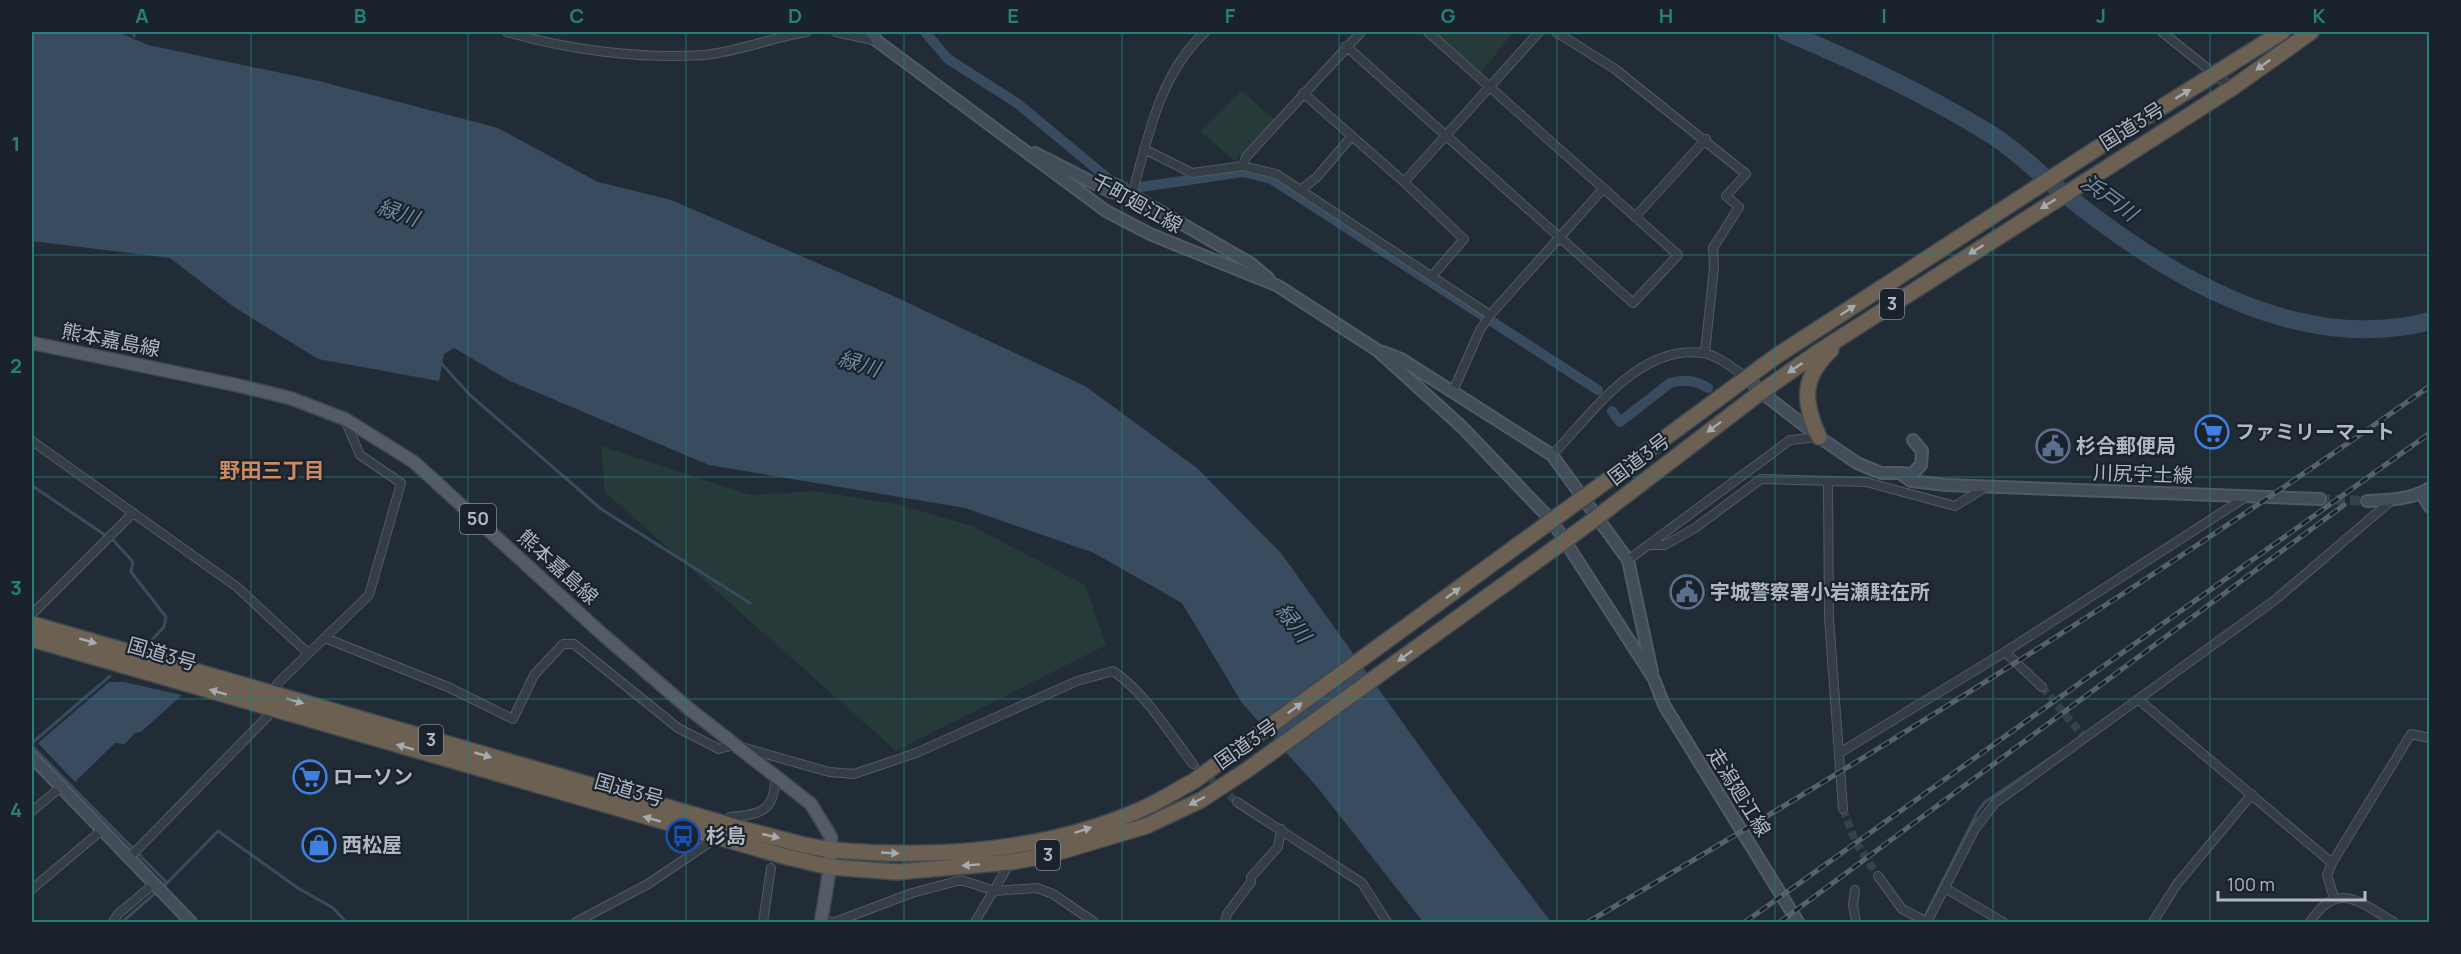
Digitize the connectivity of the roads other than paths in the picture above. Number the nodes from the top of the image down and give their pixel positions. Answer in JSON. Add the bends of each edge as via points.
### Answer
{"nodes":[{"id":1,"x":507,"y":32,"type":"edge"},
{"id":2,"x":532,"y":32,"type":"edge"},
{"id":3,"x":807,"y":32,"type":"edge"},
{"id":4,"x":836,"y":32,"type":"edge"},
{"id":5,"x":1205,"y":32,"type":"edge"},
{"id":6,"x":1361,"y":32,"type":"edge"},
{"id":7,"x":1428,"y":32,"type":"edge"},
{"id":8,"x":1539,"y":32,"type":"edge"},
{"id":9,"x":1548,"y":32,"type":"edge"},
{"id":10,"x":2162,"y":32,"type":"edge"},
{"id":11,"x":2282,"y":32,"type":"edge"},
{"id":12,"x":2311,"y":32,"type":"edge"},
{"id":13,"x":1558,"y":33,"type":"edge"},
{"id":14,"x":874,"y":36,"type":"edge"},
{"id":15,"x":539,"y":41,"type":"junction"},
{"id":16,"x":1346,"y":46,"type":"junction"},
{"id":17,"x":2217,"y":74,"type":"junction"},
{"id":18,"x":1490,"y":86,"type":"junction"},
{"id":19,"x":2232,"y":88,"type":"junction"},
{"id":20,"x":1303,"y":93,"type":"junction"},
{"id":21,"x":1352,"y":136,"type":"junction"},
{"id":22,"x":1445,"y":136,"type":"junction"},
{"id":23,"x":1706,"y":140,"type":"junction"},
{"id":24,"x":1017,"y":145,"type":"junction"},
{"id":25,"x":1144,"y":149,"type":"junction"},
{"id":26,"x":1243,"y":166,"type":"junction"},
{"id":27,"x":1404,"y":182,"type":"junction"},
{"id":28,"x":1603,"y":189,"type":"junction"},
{"id":29,"x":1300,"y":190,"type":"junction"},
{"id":30,"x":1132,"y":195,"type":"junction"},
{"id":31,"x":1635,"y":217,"type":"junction"},
{"id":32,"x":1560,"y":237,"type":"junction"},
{"id":33,"x":1433,"y":275,"type":"junction"},
{"id":34,"x":1278,"y":286,"type":"junction"},
{"id":35,"x":1490,"y":315,"type":"junction"},
{"id":36,"x":1851,"y":331,"type":"junction"},
{"id":37,"x":32,"y":344,"type":"edge"},
{"id":38,"x":1377,"y":350,"type":"junction"},
{"id":39,"x":1705,"y":353,"type":"junction"},
{"id":40,"x":1748,"y":378,"type":"junction"},
{"id":41,"x":1454,"y":391,"type":"junction"},
{"id":42,"x":1761,"y":392,"type":"junction"},
{"id":43,"x":345,"y":419,"type":"junction"},
{"id":44,"x":1819,"y":437,"type":"junction"},
{"id":45,"x":1913,"y":440,"type":"dead end"},
{"id":46,"x":32,"y":441,"type":"edge"},
{"id":47,"x":1552,"y":455,"type":"junction"},
{"id":48,"x":1900,"y":473,"type":"junction"},
{"id":49,"x":1828,"y":483,"type":"junction"},
{"id":50,"x":1986,"y":487,"type":"junction"},
{"id":51,"x":2426,"y":491,"type":"edge"},
{"id":52,"x":2247,"y":496,"type":"junction"},
{"id":53,"x":2320,"y":499,"type":"tunnel mouth"},
{"id":54,"x":2393,"y":500,"type":"junction"},
{"id":55,"x":2367,"y":501,"type":"tunnel mouth"},
{"id":56,"x":2430,"y":507,"type":"edge"},
{"id":57,"x":132,"y":514,"type":"junction"},
{"id":58,"x":1547,"y":524,"type":"junction"},
{"id":59,"x":1561,"y":544,"type":"junction"},
{"id":60,"x":1650,"y":545,"type":"junction"},
{"id":61,"x":1628,"y":560,"type":"junction"},
{"id":62,"x":32,"y":614,"type":"edge"},
{"id":63,"x":32,"y":624,"type":"edge"},
{"id":64,"x":325,"y":638,"type":"junction"},
{"id":65,"x":32,"y":639,"type":"edge"},
{"id":66,"x":2005,"y":652,"type":"junction"},
{"id":67,"x":308,"y":654,"type":"junction"},
{"id":68,"x":1654,"y":679,"type":"junction"},
{"id":69,"x":2042,"y":687,"type":"tunnel mouth"},
{"id":70,"x":270,"y":700,"type":"junction"},
{"id":71,"x":2139,"y":700,"type":"junction"},
{"id":72,"x":2430,"y":738,"type":"edge"},
{"id":73,"x":734,"y":745,"type":"junction"},
{"id":74,"x":1841,"y":752,"type":"junction"},
{"id":75,"x":32,"y":757,"type":"edge"},
{"id":76,"x":1193,"y":764,"type":"tunnel mouth"},
{"id":77,"x":775,"y":776,"type":"junction"},
{"id":78,"x":61,"y":788,"type":"junction"},
{"id":79,"x":2252,"y":794,"type":"junction"},
{"id":80,"x":1237,"y":802,"type":"tunnel mouth"},
{"id":81,"x":1844,"y":809,"type":"tunnel mouth"},
{"id":82,"x":32,"y":811,"type":"edge"},
{"id":83,"x":723,"y":823,"type":"junction"},
{"id":84,"x":1281,"y":828,"type":"junction"},
{"id":85,"x":102,"y":830,"type":"junction"},
{"id":86,"x":717,"y":837,"type":"junction"},
{"id":87,"x":832,"y":850,"type":"junction"},
{"id":88,"x":129,"y":858,"type":"junction"},
{"id":89,"x":1011,"y":862,"type":"junction"},
{"id":90,"x":2332,"y":863,"type":"junction"},
{"id":91,"x":831,"y":867,"type":"junction"},
{"id":92,"x":771,"y":868,"type":"dead end"},
{"id":93,"x":1878,"y":876,"type":"tunnel mouth"},
{"id":94,"x":154,"y":884,"type":"junction"},
{"id":95,"x":1945,"y":888,"type":"junction"},
{"id":96,"x":32,"y":889,"type":"edge"},
{"id":97,"x":1855,"y":890,"type":"dead end"},
{"id":98,"x":995,"y":891,"type":"junction"},
{"id":99,"x":2334,"y":898,"type":"junction"},
{"id":100,"x":1913,"y":919,"type":"edge"},
{"id":101,"x":113,"y":922,"type":"edge"},
{"id":102,"x":191,"y":922,"type":"edge"},
{"id":103,"x":576,"y":922,"type":"edge"},
{"id":104,"x":763,"y":922,"type":"edge"},
{"id":105,"x":822,"y":922,"type":"edge"},
{"id":106,"x":975,"y":922,"type":"edge"},
{"id":107,"x":1094,"y":922,"type":"edge"},
{"id":108,"x":1225,"y":922,"type":"edge"},
{"id":109,"x":1387,"y":922,"type":"edge"},
{"id":110,"x":1798,"y":922,"type":"edge"},
{"id":111,"x":1856,"y":922,"type":"edge"},
{"id":112,"x":1927,"y":922,"type":"edge"},
{"id":113,"x":2003,"y":922,"type":"edge"},
{"id":114,"x":2153,"y":922,"type":"edge"},
{"id":115,"x":2310,"y":922,"type":"edge"},
{"id":116,"x":2394,"y":922,"type":"edge"}],
"edges":[{"from":1,"to":15,"type":"street"},
{"from":2,"to":15,"type":"street"},
{"from":3,"to":15,"type":"street","via":[[704,55],[652,56]]},
{"from":4,"to":14,"type":"street"},
{"from":5,"to":25,"type":"street","via":[[1174,71],[1157,105]]},
{"from":6,"to":16,"type":"street"},
{"from":7,"to":18,"type":"street"},
{"from":8,"to":18,"type":"street"},
{"from":9,"to":13,"type":"street"},
{"from":10,"to":17,"type":"street"},
{"from":11,"to":17,"type":"highway","name":"国道3号","number":"3"},
{"from":12,"to":19,"type":"highway","name":"国道3号","number":"3","one_way":true},
{"from":13,"to":23,"type":"street","via":[[1615,69]]},
{"from":14,"to":24,"type":"main road","name":"千町廻江線"},
{"from":16,"to":20,"type":"street"},
{"from":16,"to":22,"type":"street"},
{"from":17,"to":19,"type":"street"},
{"from":40,"to":17,"type":"highway","name":"国道3号","number":"3","one_way":true,"via":[[2010,204]]},
{"from":18,"to":22,"type":"street"},
{"from":18,"to":28,"type":"street"},
{"from":19,"to":36,"type":"highway","name":"国道3号","number":"3","one_way":true},
{"from":20,"to":21,"type":"street"},
{"from":20,"to":26,"type":"street","via":[[1246,157]]},
{"from":21,"to":27,"type":"street"},
{"from":21,"to":29,"type":"street","via":[[1316,178]]},
{"from":22,"to":27,"type":"street"},
{"from":22,"to":32,"type":"street"},
{"from":23,"to":31,"type":"street"},
{"from":23,"to":39,"type":"street","via":[[1746,174],[1726,196],[1739,207],[1713,248]]},
{"from":24,"to":30,"type":"main road","via":[[1111,192]]},
{"from":24,"to":34,"type":"main road","name":"千町廻江線","via":[[1106,211],[1141,230]]},
{"from":25,"to":26,"type":"street","via":[[1192,173]]},
{"from":25,"to":30,"type":"street"},
{"from":26,"to":29,"type":"street","via":[[1276,174]]},
{"from":27,"to":33,"type":"street","via":[[1464,239]]},
{"from":28,"to":31,"type":"street"},
{"from":28,"to":32,"type":"street"},
{"from":29,"to":33,"type":"street"},
{"from":30,"to":34,"type":"main road","via":[[1250,264]]},
{"from":31,"to":32,"type":"street","via":[[1678,255],[1633,303]]},
{"from":32,"to":35,"type":"street"},
{"from":33,"to":35,"type":"street"},
{"from":34,"to":38,"type":"main road","name":"千町廻江線"},
{"from":35,"to":41,"type":"street"},
{"from":36,"to":42,"type":"highway","name":"国道3号","number":"3","one_way":true},
{"from":36,"to":44,"type":"highway","via":[[1813,371],[1808,386],[1807,407]]},
{"from":37,"to":43,"type":"main road","name":"熊本嘉島線","number":"50","via":[[236,385],[290,398]]},
{"from":38,"to":41,"type":"main road","name":"千町廻江線","via":[[1401,359]]},
{"from":38,"to":58,"type":"main road","name":"千町廻江線","via":[[1462,427]]},
{"from":39,"to":40,"type":"street"},
{"from":39,"to":47,"type":"street","via":[[1658,358],[1646,364],[1616,388]]},
{"from":40,"to":42,"type":"main road","name":"川尻宇土線"},
{"from":40,"to":58,"type":"highway","name":"国道3号","number":"3","bridge":true},
{"from":41,"to":47,"type":"main road","name":"千町廻江線"},
{"from":42,"to":44,"type":"main road","name":"川尻宇土線"},
{"from":42,"to":59,"type":"highway","name":"国道3号","number":"3","one_way":true,"bridge":true},
{"from":43,"to":64,"type":"street","via":[[360,455],[401,483],[369,595]]},
{"from":43,"to":73,"type":"main road","name":"熊本嘉島線","number":"50","via":[[414,462],[601,633]]},
{"from":44,"to":48,"type":"main road","name":"川尻宇土線","via":[[1857,463],[1881,473]]},
{"from":44,"to":60,"type":"street","via":[[1790,440]]},
{"from":45,"to":48,"type":"main road","via":[[1922,452],[1922,465],[1912,474]]},
{"from":46,"to":57,"type":"street"},
{"from":47,"to":61,"type":"main road","name":"走潟廻江線"},
{"from":48,"to":50,"type":"main road","name":"川尻宇土線","via":[[1911,481]]},
{"from":49,"to":50,"type":"street","via":[[1866,482],[1955,506]]},
{"from":49,"to":60,"type":"street","via":[[1761,479],[1695,528],[1665,545]]},
{"from":49,"to":74,"type":"street","via":[[1829,618]]},
{"from":50,"to":52,"type":"main road","name":"川尻宇土線"},
{"from":51,"to":54,"type":"main road"},
{"from":51,"to":56,"type":"main road"},
{"from":52,"to":53,"type":"main road","name":"川尻宇土線"},
{"from":52,"to":66,"type":"street"},
{"from":54,"to":55,"type":"main road"},
{"from":54,"to":71,"type":"street","via":[[2284,593]]},
{"from":57,"to":62,"type":"street"},
{"from":57,"to":67,"type":"street","via":[[237,588]]},
{"from":58,"to":59,"type":"main road","name":"走潟廻江線"},
{"from":87,"to":58,"type":"highway","name":"国道3号","number":"3","one_way":true,"via":[[950,852],[1053,838],[1142,809],[1194,781]]},
{"from":59,"to":68,"type":"main road","name":"走潟廻江線"},
{"from":59,"to":89,"type":"highway","name":"国道3号","number":"3","one_way":true,"via":[[1201,800],[1146,826],[1070,850]]},
{"from":60,"to":61,"type":"street"},
{"from":61,"to":68,"type":"main road","name":"走潟廻江線"},
{"from":63,"to":70,"type":"highway","name":"国道3号","number":"3","one_way":true},
{"from":64,"to":67,"type":"street"},
{"from":64,"to":73,"type":"street","via":[[448,687],[513,719],[534,675],[563,644],[574,644],[678,728],[719,749]]},
{"from":70,"to":65,"type":"highway","name":"国道3号","number":"3","one_way":true},
{"from":66,"to":69,"type":"street"},
{"from":66,"to":74,"type":"street"},
{"from":67,"to":70,"type":"street"},
{"from":68,"to":110,"type":"main road","name":"走潟廻江線","via":[[1664,705]]},
{"from":70,"to":83,"type":"highway","name":"国道3号","number":"3","one_way":true},
{"from":86,"to":70,"type":"highway","name":"国道3号","number":"3","one_way":true},
{"from":70,"to":88,"type":"street","via":[[267,717]]},
{"from":71,"to":79,"type":"street"},
{"from":71,"to":95,"type":"street","via":[[1995,803],[1975,829]]},
{"from":72,"to":90,"type":"street","via":[[2410,734]]},
{"from":73,"to":76,"type":"street","via":[[828,772],[854,774],[916,753],[1077,681],[1113,671],[1152,710]]},
{"from":73,"to":77,"type":"main road","name":"熊本嘉島線","number":"50"},
{"from":74,"to":81,"type":"street"},
{"from":75,"to":78,"type":"main road"},
{"from":77,"to":83,"type":"street","via":[[772,797],[764,811],[730,817]]},
{"from":77,"to":87,"type":"main road","name":"熊本嘉島線","number":"50","via":[[811,804],[827,827]]},
{"from":78,"to":82,"type":"street"},
{"from":78,"to":85,"type":"main road"},
{"from":79,"to":90,"type":"street"},
{"from":79,"to":114,"type":"street","via":[[2177,884]]},
{"from":80,"to":84,"type":"street"},
{"from":83,"to":86,"type":"street"},
{"from":83,"to":87,"type":"highway","name":"国道3号","number":"3","one_way":true},
{"from":84,"to":108,"type":"street","via":[[1278,847],[1251,877]]},
{"from":84,"to":109,"type":"street","via":[[1362,883]]},
{"from":85,"to":88,"type":"main road"},
{"from":85,"to":96,"type":"street"},
{"from":86,"to":91,"type":"highway","name":"国道3号","number":"3"},
{"from":86,"to":103,"type":"street","via":[[648,884]]},
{"from":87,"to":91,"type":"main road","name":"熊本嘉島線","number":"50"},
{"from":88,"to":94,"type":"main road"},
{"from":89,"to":91,"type":"highway","name":"国道3号","number":"3","one_way":true,"via":[[897,872]]},
{"from":89,"to":98,"type":"street"},
{"from":90,"to":99,"type":"street","via":[[2327,875]]},
{"from":91,"to":105,"type":"main road","name":"熊本嘉島線","number":"50"},
{"from":92,"to":104,"type":"street"},
{"from":93,"to":100,"type":"street"},
{"from":94,"to":101,"type":"street"},
{"from":94,"to":102,"type":"main road"},
{"from":95,"to":112,"type":"street"},
{"from":95,"to":113,"type":"street"},
{"from":97,"to":111,"type":"street"},
{"from":98,"to":105,"type":"street","via":[[961,880],[912,893],[835,922]]},
{"from":98,"to":106,"type":"street"},
{"from":98,"to":107,"type":"street","via":[[1036,888],[1053,894]]},
{"from":99,"to":115,"type":"street","via":[[2321,906]]},
{"from":99,"to":116,"type":"street","via":[[2351,899]]},
{"from":100,"to":112,"type":"street"}]}
